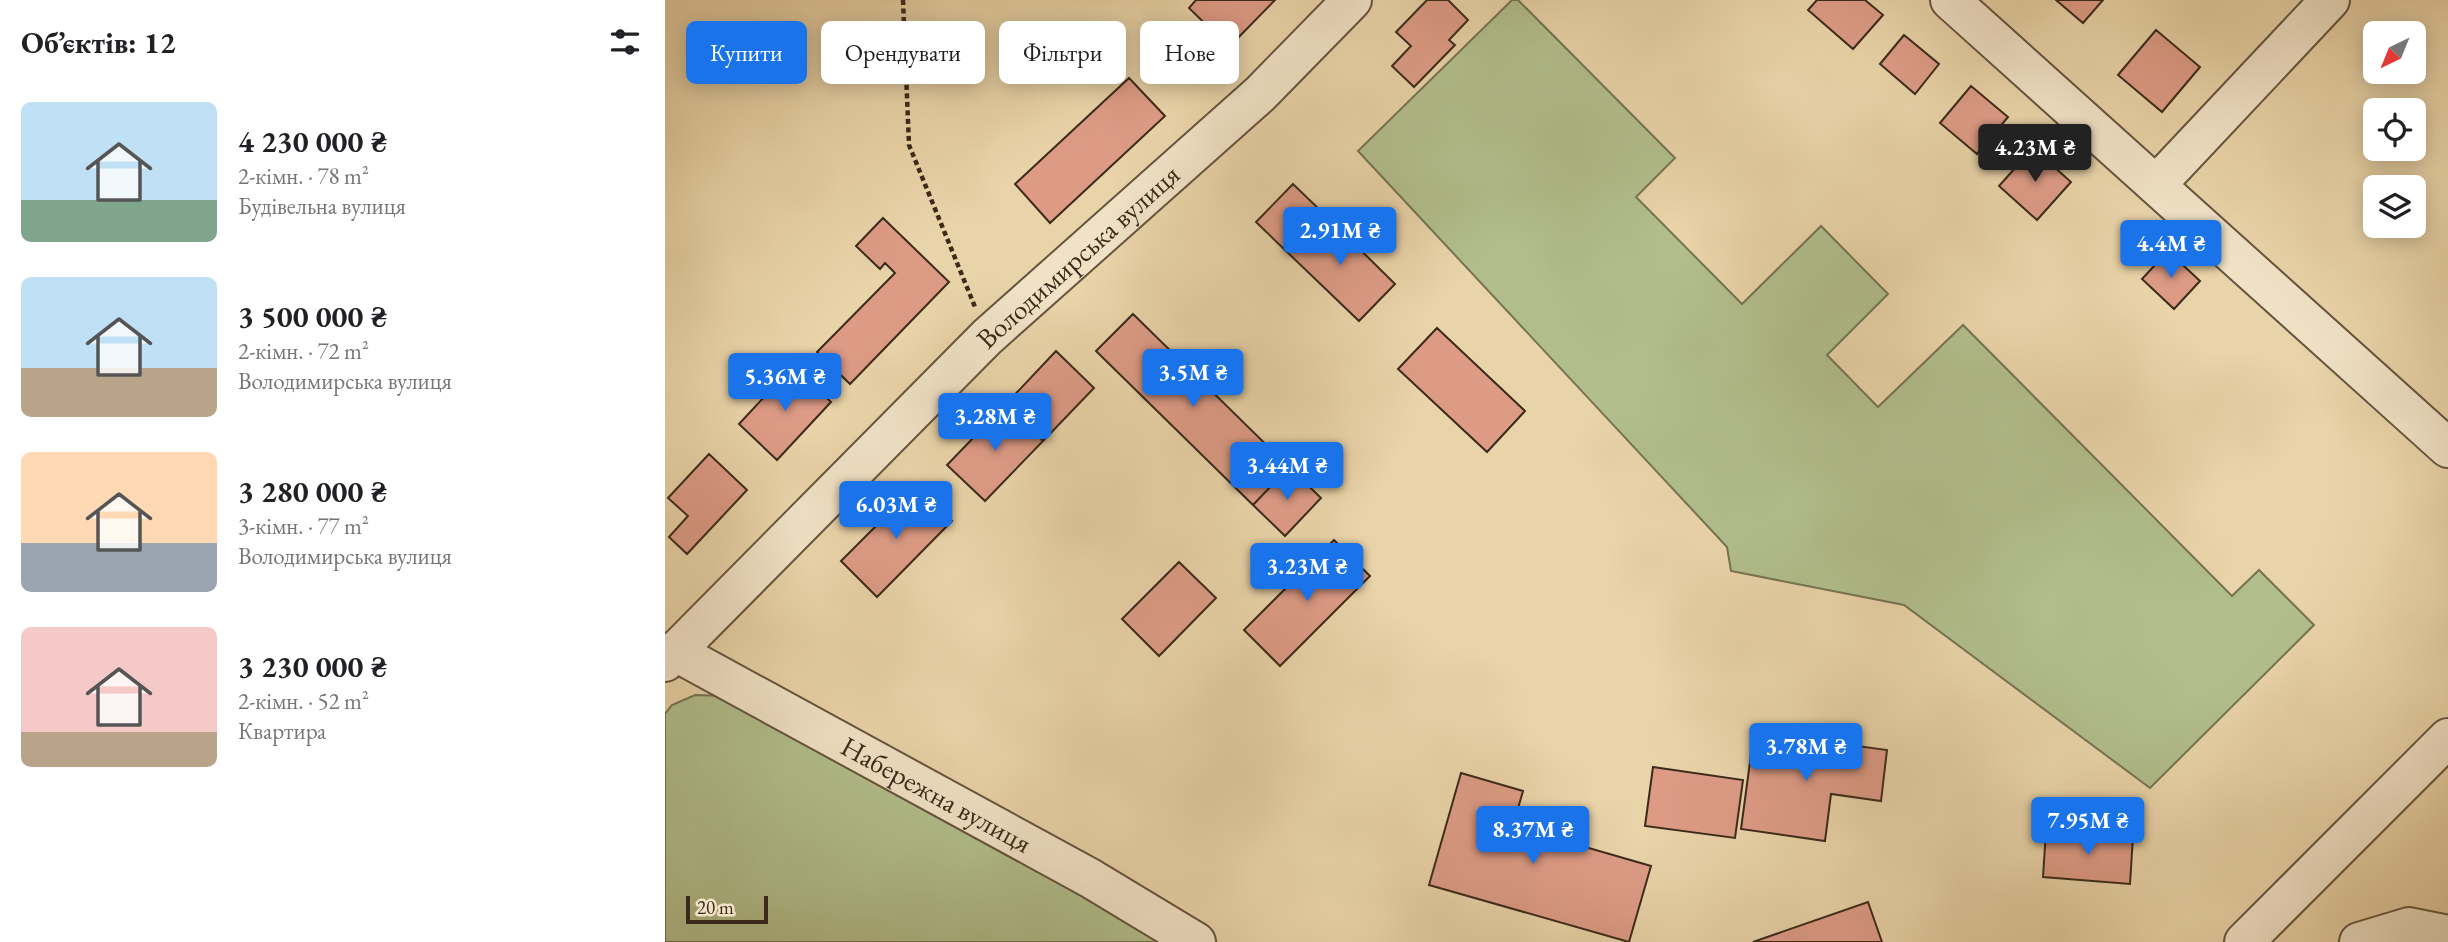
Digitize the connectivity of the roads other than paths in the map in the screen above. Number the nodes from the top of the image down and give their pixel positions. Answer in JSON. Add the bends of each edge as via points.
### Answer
{"nodes":[{"id":1,"x":1352,"y":0,"type":"edge"},
{"id":2,"x":1950,"y":0,"type":"edge"},
{"id":3,"x":2330,"y":0,"type":"edge"},
{"id":4,"x":2156,"y":186,"type":"junction"},
{"id":5,"x":2448,"y":447,"type":"edge"},
{"id":6,"x":669,"y":656,"type":"edge"},
{"id":7,"x":2448,"y":738,"type":"edge"},
{"id":8,"x":2448,"y":935,"type":"edge"},
{"id":9,"x":1196,"y":942,"type":"edge"},
{"id":10,"x":2244,"y":942,"type":"edge"},
{"id":11,"x":2359,"y":942,"type":"edge"}],
"edges":[{"from":1,"to":6,"type":"street","name":"Володимирська вулиця","via":[[1260,94],[987,337]]},
{"from":2,"to":4,"type":"street"},
{"from":3,"to":4,"type":"street"},
{"from":4,"to":5,"type":"street"},
{"from":6,"to":9,"type":"street","name":"Набережна вулиця","via":[[1090,877]]},
{"from":7,"to":10,"type":"street"},
{"from":8,"to":11,"type":"street","via":[[2409,927]]}]}
